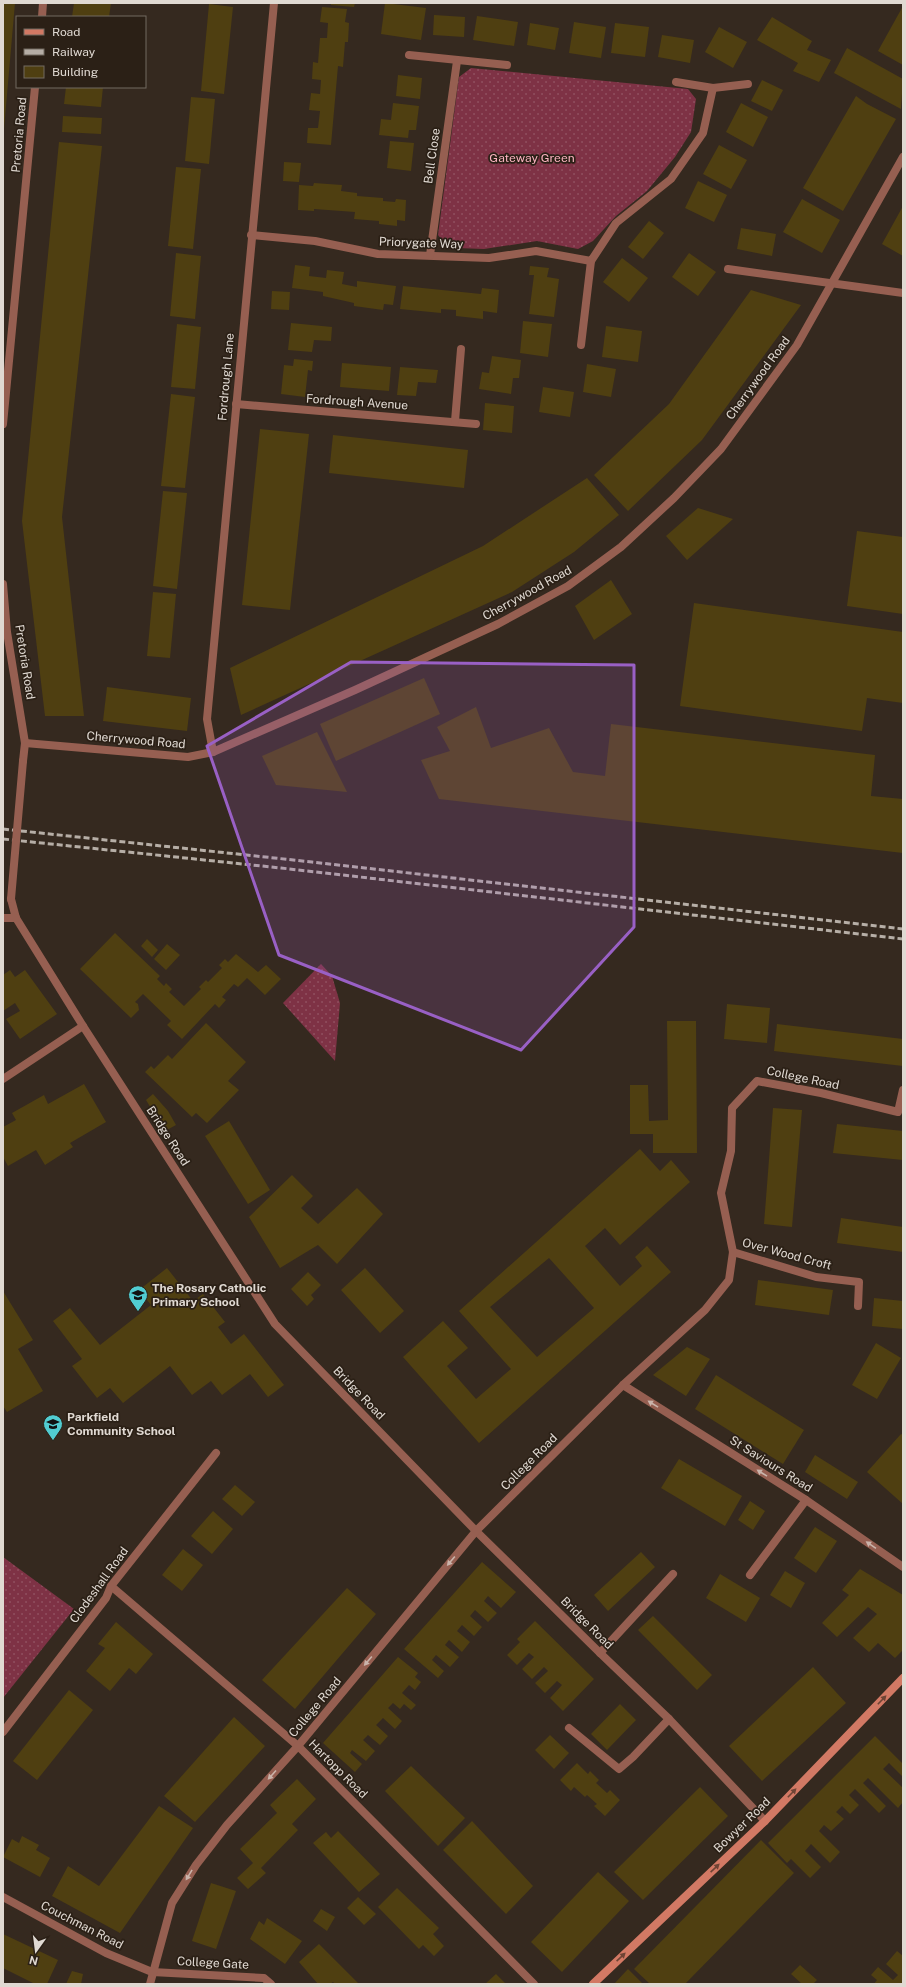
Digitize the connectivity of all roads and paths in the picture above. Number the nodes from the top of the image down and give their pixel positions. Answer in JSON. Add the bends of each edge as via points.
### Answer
{"nodes":[{"id":1,"x":43,"y":3,"type":"edge"},
{"id":2,"x":274,"y":3,"type":"edge"},
{"id":3,"x":42,"y":16,"type":"edge"},
{"id":4,"x":409,"y":55,"type":"dead end"},
{"id":5,"x":457,"y":61,"type":"junction"},
{"id":6,"x":507,"y":65,"type":"dead end"},
{"id":7,"x":676,"y":82,"type":"dead end"},
{"id":8,"x":748,"y":84,"type":"dead end"},
{"id":9,"x":35,"y":88,"type":"edge"},
{"id":10,"x":713,"y":88,"type":"junction"},
{"id":11,"x":903,"y":157,"type":"edge"},
{"id":12,"x":251,"y":235,"type":"junction"},
{"id":13,"x":430,"y":255,"type":"junction"},
{"id":14,"x":591,"y":261,"type":"junction"},
{"id":15,"x":728,"y":269,"type":"dead end"},
{"id":16,"x":832,"y":283,"type":"junction"},
{"id":17,"x":903,"y":294,"type":"edge"},
{"id":18,"x":581,"y":345,"type":"dead end"},
{"id":19,"x":461,"y":350,"type":"dead end"},
{"id":20,"x":236,"y":404,"type":"junction"},
{"id":21,"x":455,"y":422,"type":"junction"},
{"id":22,"x":3,"y":424,"type":"edge"},
{"id":23,"x":476,"y":424,"type":"dead end"},
{"id":24,"x":3,"y":584,"type":"edge"},
{"id":25,"x":5,"y":632,"type":"edge"},
{"id":26,"x":25,"y":743,"type":"junction"},
{"id":27,"x":213,"y":752,"type":"junction"},
{"id":28,"x":11,"y":899,"type":"joint"},
{"id":29,"x":3,"y":918,"type":"edge"},
{"id":30,"x":16,"y":918,"type":"junction"},
{"id":31,"x":83,"y":1026,"type":"junction"},
{"id":32,"x":3,"y":1078,"type":"edge"},
{"id":33,"x":903,"y":1090,"type":"edge"},
{"id":34,"x":733,"y":1252,"type":"junction"},
{"id":35,"x":858,"y":1306,"type":"dead end"},
{"id":36,"x":623,"y":1385,"type":"junction"},
{"id":37,"x":216,"y":1453,"type":"dead end"},
{"id":38,"x":806,"y":1500,"type":"junction"},
{"id":39,"x":476,"y":1531,"type":"junction"},
{"id":40,"x":903,"y":1567,"type":"edge"},
{"id":41,"x":673,"y":1574,"type":"dead end"},
{"id":42,"x":750,"y":1576,"type":"dead end"},
{"id":43,"x":110,"y":1586,"type":"junction"},
{"id":44,"x":600,"y":1653,"type":"junction"},
{"id":45,"x":903,"y":1678,"type":"edge"},
{"id":46,"x":669,"y":1719,"type":"junction"},
{"id":47,"x":569,"y":1728,"type":"dead end"},
{"id":48,"x":3,"y":1732,"type":"edge"},
{"id":49,"x":298,"y":1746,"type":"junction"},
{"id":50,"x":765,"y":1821,"type":"junction"},
{"id":51,"x":3,"y":1897,"type":"edge"},
{"id":52,"x":152,"y":1972,"type":"junction"},
{"id":53,"x":150,"y":1984,"type":"edge"},
{"id":54,"x":271,"y":1984,"type":"edge"},
{"id":55,"x":534,"y":1984,"type":"edge"},
{"id":56,"x":593,"y":1984,"type":"edge"}],
"edges":[{"from":1,"to":3,"type":"street"},
{"from":2,"to":12,"type":"street","name":"Fordrough Lane"},
{"from":4,"to":5,"type":"street"},
{"from":5,"to":6,"type":"street"},
{"from":5,"to":13,"type":"street","name":"Bell Close"},
{"from":7,"to":10,"type":"street"},
{"from":8,"to":10,"type":"street"},
{"from":9,"to":22,"type":"street","name":"Pretoria Road"},
{"from":10,"to":14,"type":"street","via":[[703,133],[671,179],[616,223]]},
{"from":11,"to":16,"type":"street","name":"Cherrywood Road"},
{"from":12,"to":13,"type":"street","name":"Priorygate Way","via":[[315,242],[378,254]]},
{"from":12,"to":20,"type":"street","name":"Fordrough Lane"},
{"from":13,"to":14,"type":"street","name":"Priorygate Way","via":[[489,258],[536,251]]},
{"from":14,"to":18,"type":"street"},
{"from":15,"to":16,"type":"street"},
{"from":16,"to":17,"type":"street"},
{"from":16,"to":27,"type":"street","name":"Cherrywood Road","via":[[797,345],[721,449],[674,498],[621,547],[568,586],[498,624]]},
{"from":19,"to":21,"type":"street"},
{"from":20,"to":21,"type":"street","name":"Fordrough Avenue"},
{"from":20,"to":27,"type":"street","name":"Fordrough Lane","via":[[207,719]]},
{"from":21,"to":23,"type":"street","name":"Fordrough Avenue"},
{"from":24,"to":25,"type":"street","name":"Pretoria Road"},
{"from":25,"to":26,"type":"street","name":"Pretoria Road"},
{"from":26,"to":27,"type":"street","name":"Cherrywood Road","via":[[188,757]]},
{"from":26,"to":28,"type":"street","name":"Pretoria Road","bridge":true},
{"from":28,"to":30,"type":"street","name":"Bridge Road"},
{"from":29,"to":30,"type":"street"},
{"from":30,"to":31,"type":"street","name":"Bridge Road"},
{"from":31,"to":32,"type":"street"},
{"from":31,"to":39,"type":"street","name":"Bridge Road","via":[[275,1324]]},
{"from":33,"to":34,"type":"street","name":"College Road","via":[[898,1112],[821,1093],[756,1081],[732,1108],[731,1151],[721,1193]]},
{"from":34,"to":35,"type":"street","name":"Over Wood Croft","via":[[816,1277],[859,1282]]},
{"from":34,"to":36,"type":"street","name":"College Road","via":[[729,1280],[705,1310]]},
{"from":38,"to":36,"type":"street","name":"St Saviours Road","one_way":true},
{"from":36,"to":39,"type":"street","name":"College Road"},
{"from":37,"to":43,"type":"street","name":"Clodeshall Road"},
{"from":40,"to":38,"type":"street","name":"St Saviours Road","one_way":true},
{"from":38,"to":42,"type":"street"},
{"from":39,"to":44,"type":"street","name":"Bridge Road"},
{"from":39,"to":49,"type":"street","name":"College Road","one_way":true},
{"from":41,"to":44,"type":"street"},
{"from":43,"to":48,"type":"street","name":"Clodeshall Road","via":[[106,1598]]},
{"from":43,"to":49,"type":"street","name":"Hartopp Road"},
{"from":44,"to":46,"type":"street","name":"Bridge Road"},
{"from":50,"to":45,"type":"main road","name":"Bowyer Road","one_way":true},
{"from":46,"to":47,"type":"street","via":[[619,1769]]},
{"from":46,"to":50,"type":"street","name":"Bridge Road"},
{"from":49,"to":52,"type":"street","name":"College Road","one_way":true,"via":[[227,1825],[196,1865],[172,1903]]},
{"from":49,"to":55,"type":"street","name":"Hartopp Road"},
{"from":56,"to":50,"type":"main road","name":"Bowyer Road","one_way":true},
{"from":51,"to":52,"type":"street","name":"Couchman Road","via":[[106,1953]]},
{"from":52,"to":53,"type":"street","name":"College Road"},
{"from":52,"to":54,"type":"street","name":"College Gate","via":[[264,1978]]}]}
